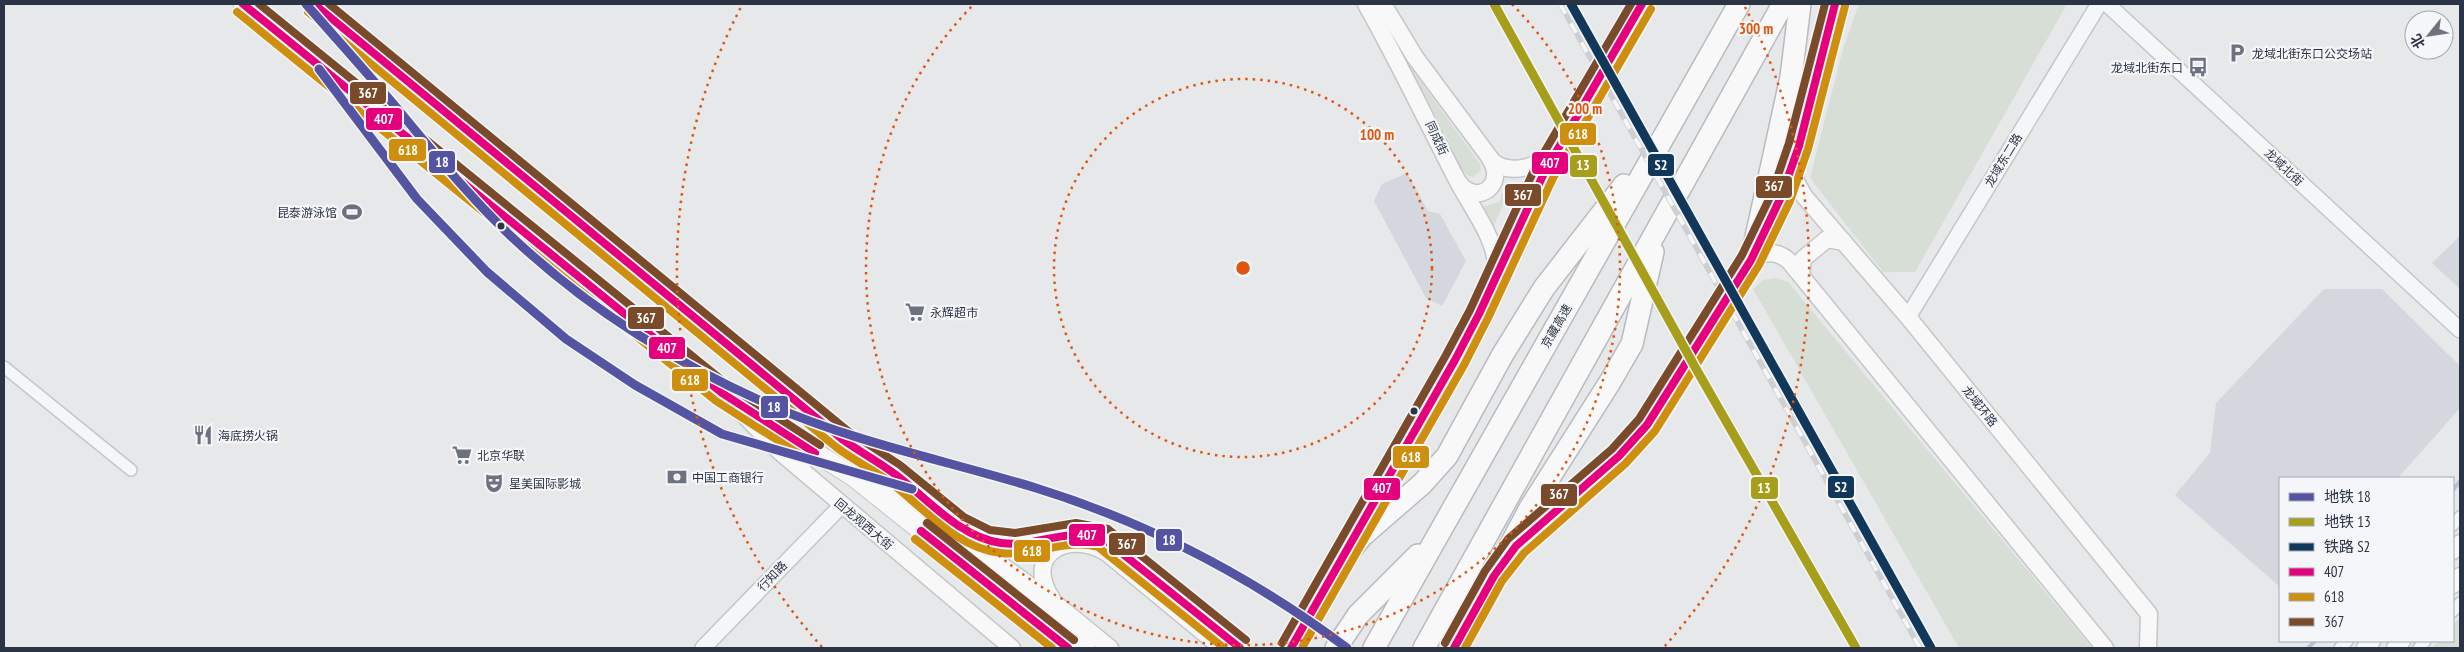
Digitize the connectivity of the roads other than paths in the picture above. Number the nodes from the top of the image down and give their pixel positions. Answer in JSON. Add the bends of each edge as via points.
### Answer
{"nodes":[{"id":1,"x":243,"y":4,"type":"edge"},
{"id":2,"x":314,"y":4,"type":"edge"},
{"id":3,"x":1366,"y":4,"type":"edge"},
{"id":4,"x":1383,"y":4,"type":"edge"},
{"id":5,"x":1642,"y":4,"type":"edge"},
{"id":6,"x":1739,"y":4,"type":"edge"},
{"id":7,"x":1783,"y":4,"type":"edge"},
{"id":8,"x":1800,"y":4,"type":"edge"},
{"id":9,"x":1835,"y":4,"type":"edge"},
{"id":10,"x":2098,"y":4,"type":"edge"},
{"id":11,"x":2107,"y":4,"type":"edge"},
{"id":12,"x":1668,"y":130,"type":"junction"},
{"id":13,"x":1560,"y":144,"type":"junction"},
{"id":14,"x":1490,"y":158,"type":"junction"},
{"id":15,"x":1790,"y":171,"type":"junction"},
{"id":16,"x":1455,"y":177,"type":"junction"},
{"id":17,"x":1662,"y":224,"type":"junction"},
{"id":18,"x":1844,"y":242,"type":"junction"},
{"id":19,"x":1751,"y":260,"type":"junction"},
{"id":20,"x":1497,"y":275,"type":"junction"},
{"id":21,"x":1801,"y":276,"type":"junction"},
{"id":22,"x":1908,"y":317,"type":"junction"},
{"id":23,"x":2460,"y":330,"type":"edge"},
{"id":24,"x":4,"y":367,"type":"edge"},
{"id":25,"x":722,"y":393,"type":"junction"},
{"id":26,"x":842,"y":439,"type":"junction"},
{"id":27,"x":862,"y":457,"type":"junction"},
{"id":28,"x":131,"y":470,"type":"dead end"},
{"id":29,"x":842,"y":505,"type":"junction"},
{"id":30,"x":1438,"y":535,"type":"junction"},
{"id":31,"x":1341,"y":562,"type":"junction"},
{"id":32,"x":1494,"y":576,"type":"junction"},
{"id":33,"x":1056,"y":604,"type":"junction"},
{"id":34,"x":1294,"y":644,"type":"edge"},
{"id":35,"x":703,"y":648,"type":"edge"},
{"id":36,"x":1012,"y":648,"type":"edge"},
{"id":37,"x":1068,"y":648,"type":"edge"},
{"id":38,"x":1087,"y":648,"type":"edge"},
{"id":39,"x":1110,"y":648,"type":"edge"},
{"id":40,"x":1222,"y":648,"type":"edge"},
{"id":41,"x":1240,"y":648,"type":"edge"},
{"id":42,"x":1336,"y":648,"type":"edge"},
{"id":43,"x":1374,"y":648,"type":"edge"},
{"id":44,"x":1424,"y":648,"type":"edge"},
{"id":45,"x":1454,"y":648,"type":"edge"},
{"id":46,"x":2105,"y":648,"type":"edge"},
{"id":47,"x":2148,"y":648,"type":"edge"}],
"edges":[{"from":1,"to":25,"type":"main road","name":"回龙观西大街"},
{"from":2,"to":26,"type":"main road"},
{"from":3,"to":16,"type":"main road","name":"同成街","via":[[1406,76]]},
{"from":4,"to":14,"type":"main road","via":[[1416,57]]},
{"from":5,"to":13,"type":"main road"},
{"from":6,"to":12,"type":"highway","name":"京藏高速"},
{"from":7,"to":17,"type":"highway"},
{"from":8,"to":19,"type":"highway","via":[[1791,76]]},
{"from":9,"to":15,"type":"main road"},
{"from":10,"to":22,"type":"street","name":"龙域东二路"},
{"from":11,"to":23,"type":"street","name":"龙域北街"},
{"from":12,"to":30,"type":"highway","name":"京藏高速"},
{"from":12,"to":31,"type":"highway","via":[[1544,288],[1503,354],[1447,456],[1422,484],[1362,536]]},
{"from":13,"to":14,"type":"main road","via":[[1550,156],[1523,168],[1507,169]]},
{"from":13,"to":20,"type":"main road"},
{"from":14,"to":16,"type":"main road","via":[[1496,178],[1482,193],[1468,191]]},
{"from":15,"to":18,"type":"main road","name":"龙域环路","via":[[1801,192]]},
{"from":15,"to":19,"type":"main road"},
{"from":16,"to":20,"type":"main road","name":"同成街","via":[[1490,239]]},
{"from":17,"to":32,"type":"highway","via":[[1632,344],[1530,508]]},
{"from":17,"to":44,"type":"highway"},
{"from":18,"to":21,"type":"main road","via":[[1827,239],[1810,252],[1802,259]]},
{"from":18,"to":22,"type":"main road","name":"龙域环路"},
{"from":19,"to":21,"type":"main road","via":[[1762,254],[1777,253]]},
{"from":19,"to":32,"type":"main road","via":[[1634,440],[1539,524],[1510,553]]},
{"from":20,"to":31,"type":"main road","via":[[1455,360]]},
{"from":21,"to":46,"type":"main road"},
{"from":22,"to":47,"type":"main road","name":"龙域环路","via":[[2149,614]]},
{"from":24,"to":28,"type":"street"},
{"from":25,"to":29,"type":"main road","name":"回龙观西大街","via":[[780,452]]},
{"from":25,"to":37,"type":"main road","name":"回龙观西大街","via":[[854,477]]},
{"from":26,"to":27,"type":"main road"},
{"from":26,"to":41,"type":"main road","via":[[894,473],[960,525],[996,543],[1017,544],[1080,531],[1103,538]]},
{"from":27,"to":33,"type":"main road","via":[[934,516]]},
{"from":27,"to":38,"type":"main road","via":[[913,508]]},
{"from":29,"to":35,"type":"street","name":"行知路"},
{"from":29,"to":36,"type":"main road","name":"回龙观西大街"},
{"from":30,"to":42,"type":"highway","via":[[1358,616]]},
{"from":30,"to":43,"type":"highway","name":"京藏高速"},
{"from":31,"to":34,"type":"main road"},
{"from":32,"to":45,"type":"main road"},
{"from":33,"to":39,"type":"main road"},
{"from":33,"to":40,"type":"main road","via":[[1042,578],[1041,568],[1045,559],[1054,550],[1068,544],[1093,545]]}]}
